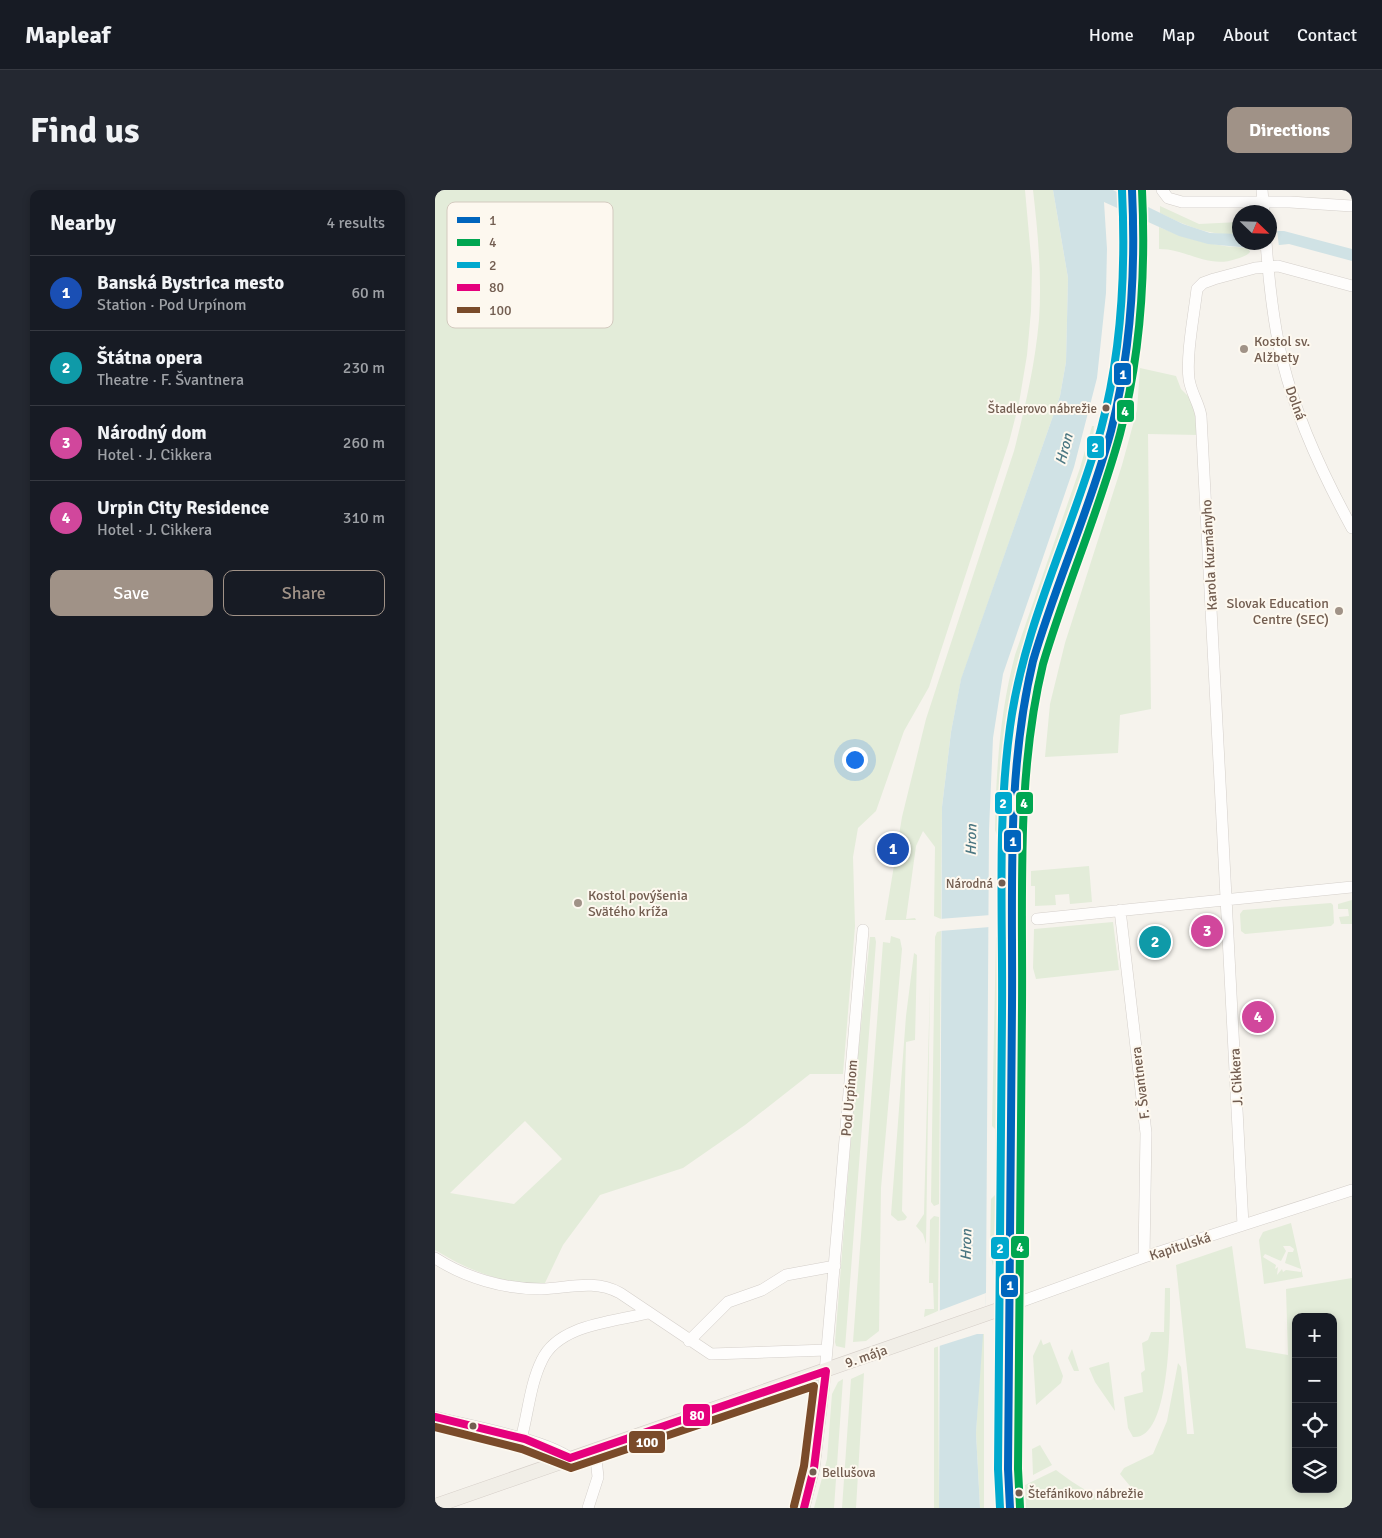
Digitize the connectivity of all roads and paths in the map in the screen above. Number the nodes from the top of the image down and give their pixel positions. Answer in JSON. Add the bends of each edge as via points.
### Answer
{"nodes":[{"id":1,"x":1132,"y":190,"type":"edge"},
{"id":2,"x":1162,"y":190,"type":"edge"},
{"id":3,"x":1263,"y":201,"type":"edge"},
{"id":4,"x":1352,"y":206,"type":"edge"},
{"id":5,"x":1267,"y":250,"type":"edge"},
{"id":6,"x":1268,"y":266,"type":"junction"},
{"id":7,"x":1352,"y":286,"type":"edge"},
{"id":8,"x":1352,"y":528,"type":"edge"},
{"id":9,"x":1352,"y":887,"type":"edge"},
{"id":10,"x":1227,"y":900,"type":"junction"},
{"id":11,"x":1120,"y":910,"type":"junction"},
{"id":12,"x":1037,"y":919,"type":"dead end"},
{"id":13,"x":863,"y":930,"type":"dead end"},
{"id":14,"x":1352,"y":1190,"type":"edge"},
{"id":15,"x":1243,"y":1224,"type":"junction"},
{"id":16,"x":1144,"y":1257,"type":"junction"},
{"id":17,"x":435,"y":1258,"type":"edge"},
{"id":18,"x":835,"y":1266,"type":"junction"},
{"id":19,"x":1009,"y":1306,"type":"junction"},
{"id":20,"x":648,"y":1313,"type":"junction"},
{"id":21,"x":689,"y":1341,"type":"junction"},
{"id":22,"x":827,"y":1350,"type":"junction"},
{"id":23,"x":826,"y":1370,"type":"junction"},
{"id":24,"x":435,"y":1417,"type":"edge"},
{"id":25,"x":521,"y":1439,"type":"junction"},
{"id":26,"x":595,"y":1450,"type":"junction"},
{"id":27,"x":571,"y":1458,"type":"junction"},
{"id":28,"x":435,"y":1506,"type":"edge"},
{"id":29,"x":588,"y":1508,"type":"edge"},
{"id":30,"x":804,"y":1508,"type":"edge"},
{"id":31,"x":1009,"y":1508,"type":"edge"}],
"edges":[{"from":1,"to":19,"type":"main road","via":[[1135,235],[1133,305],[1120,389],[1102,462],[1036,654],[1020,725],[1013,919]]},
{"from":2,"to":3,"type":"street","via":[[1175,201]]},
{"from":3,"to":4,"type":"street"},
{"from":5,"to":6,"type":"street","name":"Dolná"},
{"from":6,"to":7,"type":"street"},
{"from":6,"to":8,"type":"street","name":"Dolná","via":[[1283,362],[1293,394],[1325,473]]},
{"from":6,"to":10,"type":"street","name":"Karola Kuzmányho","via":[[1199,285],[1189,376],[1193,398],[1200,408]]},
{"from":9,"to":10,"type":"street"},
{"from":10,"to":11,"type":"street"},
{"from":10,"to":15,"type":"street","name":"J. Cikkera"},
{"from":11,"to":12,"type":"street"},
{"from":11,"to":16,"type":"street","name":"F. Švantnera","via":[[1146,1133]]},
{"from":13,"to":18,"type":"street","name":"Pod Urpínom"},
{"from":14,"to":15,"type":"street","name":"Kapitulská"},
{"from":15,"to":16,"type":"street","name":"Kapitulská"},
{"from":16,"to":19,"type":"street","name":"Kapitulská"},
{"from":17,"to":20,"type":"street","via":[[499,1286],[540,1289],[587,1284],[604,1286]]},
{"from":18,"to":21,"type":"street","via":[[786,1275],[763,1290],[728,1302]]},
{"from":18,"to":22,"type":"street","name":"Pod Urpínom"},
{"from":19,"to":23,"type":"main road","name":"9. mája"},
{"from":19,"to":31,"type":"main road"},
{"from":20,"to":21,"type":"street"},
{"from":20,"to":25,"type":"street","via":[[577,1331],[551,1347],[539,1368]]},
{"from":21,"to":22,"type":"street","via":[[717,1355]]},
{"from":22,"to":23,"type":"street","name":"Pod Urpínom"},
{"from":23,"to":26,"type":"main road","name":"9. mája"},
{"from":23,"to":30,"type":"street","via":[[817,1452]]},
{"from":24,"to":25,"type":"street"},
{"from":25,"to":27,"type":"street"},
{"from":26,"to":27,"type":"main road","name":"9. mája"},
{"from":26,"to":29,"type":"street","via":[[598,1478]]},
{"from":27,"to":28,"type":"main road","name":"9. mája"}]}
